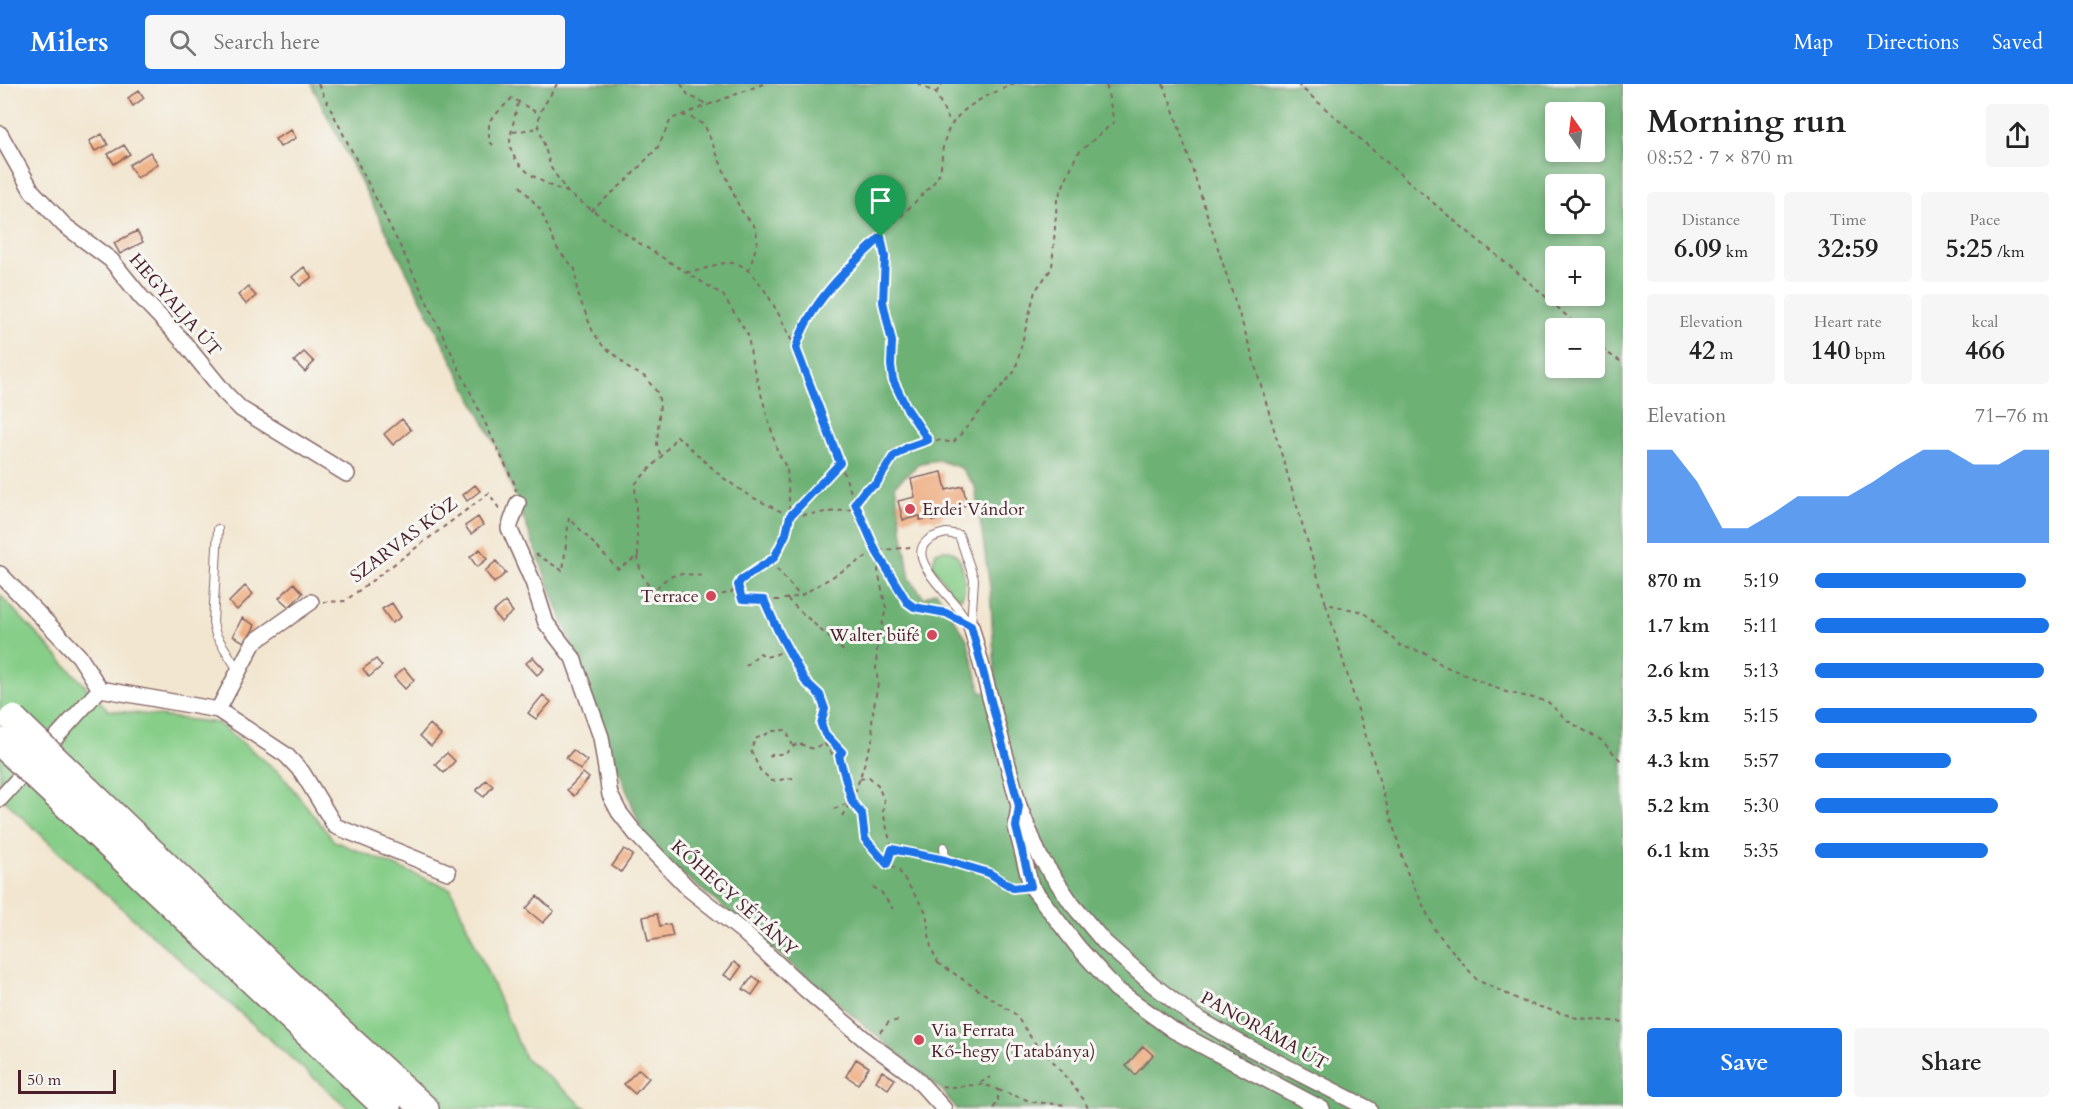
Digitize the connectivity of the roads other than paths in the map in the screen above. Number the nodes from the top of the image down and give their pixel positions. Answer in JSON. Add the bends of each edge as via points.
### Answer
{"nodes":[{"id":1,"x":0,"y":134,"type":"edge"},
{"id":2,"x":346,"y":474,"type":"dead end"},
{"id":3,"x":518,"y":503,"type":"road end"},
{"id":4,"x":218,"y":529,"type":"dead end"},
{"id":5,"x":0,"y":574,"type":"edge"},
{"id":6,"x":311,"y":602,"type":"road end"},
{"id":7,"x":971,"y":626,"type":"junction"},
{"id":8,"x":239,"y":671,"type":"junction"},
{"id":9,"x":100,"y":689,"type":"junction"},
{"id":10,"x":218,"y":710,"type":"junction"},
{"id":11,"x":4,"y":723,"type":"edge"},
{"id":12,"x":0,"y":799,"type":"edge"},
{"id":13,"x":79,"y":799,"type":"junction"},
{"id":14,"x":1019,"y":806,"type":"junction"},
{"id":15,"x":944,"y":847,"type":"dead end"},
{"id":16,"x":448,"y":872,"type":"dead end"},
{"id":17,"x":1031,"y":886,"type":"junction"},
{"id":18,"x":388,"y":1109,"type":"edge"},
{"id":19,"x":425,"y":1109,"type":"edge"},
{"id":20,"x":944,"y":1109,"type":"edge"},
{"id":21,"x":1322,"y":1109,"type":"edge"},
{"id":22,"x":1369,"y":1109,"type":"edge"}],
"edges":[{"from":1,"to":2,"type":"street","name":"HEGYALJA ÚT","via":[[32,191],[64,225],[111,260],[241,409]]},
{"from":3,"to":20,"type":"street","name":"KŐHEGY SÉTÁNY","via":[[509,528],[546,623],[573,658],[601,737],[610,795],[619,812],[690,889],[922,1084]]},
{"from":4,"to":8,"type":"lane","via":[[213,623],[216,635]]},
{"from":5,"to":9,"type":"street","via":[[79,656]]},
{"from":6,"to":8,"type":"street","via":[[257,639]]},
{"from":7,"to":7,"type":"lane","via":[[975,579],[959,535],[939,534],[922,546],[922,558]]},
{"from":7,"to":14,"type":"street","name":"PANORÁMA ÚT"},
{"from":8,"to":10,"type":"street"},
{"from":9,"to":10,"type":"street"},
{"from":9,"to":12,"type":"street"},
{"from":10,"to":16,"type":"street","via":[[286,755],[302,772],[335,826]]},
{"from":11,"to":13,"type":"highway","bridge":true},
{"from":13,"to":18,"type":"highway"},
{"from":13,"to":19,"type":"highway"},
{"from":14,"to":17,"type":"street","name":"PANORÁMA ÚT","via":[[1016,827]]},
{"from":14,"to":22,"type":"street","name":"PANORÁMA ÚT","via":[[1040,857],[1072,904],[1104,942],[1152,984],[1192,1015],[1240,1043]]},
{"from":15,"to":17,"type":"lane","via":[[945,860],[989,873],[1013,888]]},
{"from":17,"to":21,"type":"street","name":"PANORÁMA ÚT","via":[[1116,989],[1173,1030]]}]}
